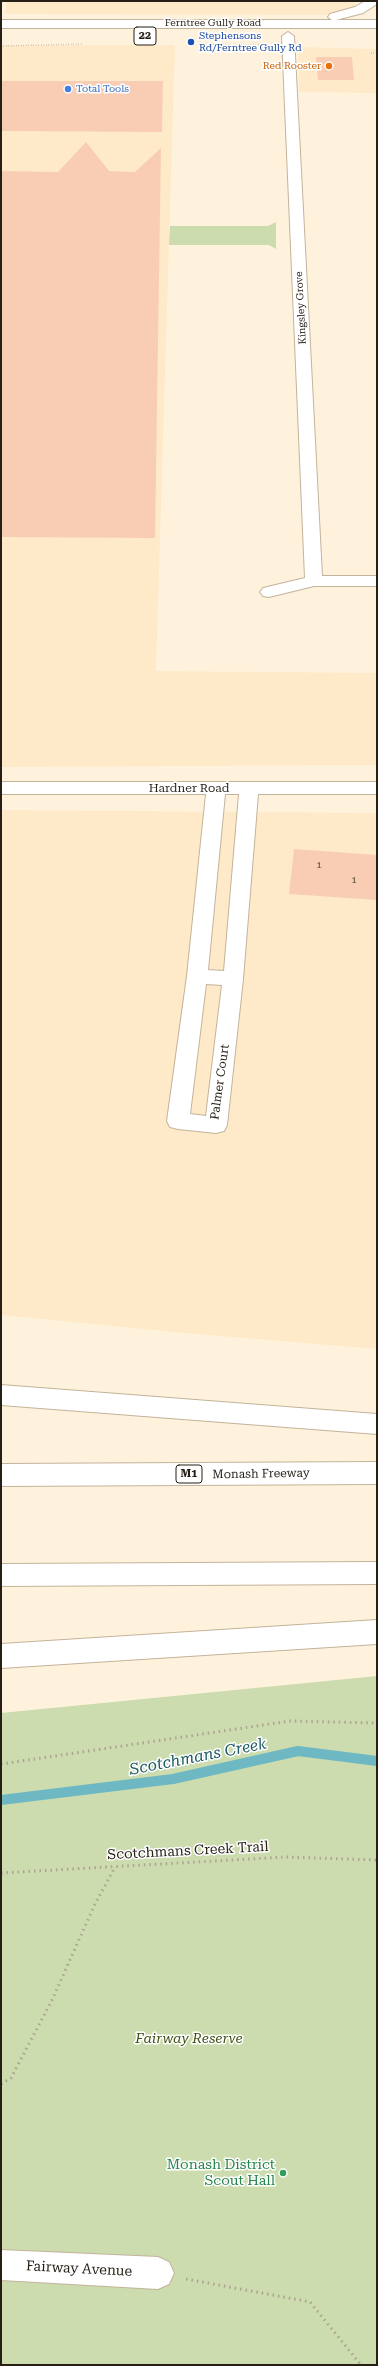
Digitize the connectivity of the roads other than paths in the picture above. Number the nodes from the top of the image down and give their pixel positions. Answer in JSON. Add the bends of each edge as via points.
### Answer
{"nodes":[{"id":1,"x":374,"y":1,"type":"edge"},
{"id":2,"x":1,"y":24,"type":"edge"},
{"id":3,"x":310,"y":24,"type":"junction"},
{"id":4,"x":377,"y":24,"type":"edge"},
{"id":5,"x":142,"y":30,"type":"junction"},
{"id":6,"x":1,"y":36,"type":"edge"},
{"id":7,"x":377,"y":37,"type":"edge"},
{"id":8,"x":288,"y":41,"type":"junction"},
{"id":9,"x":314,"y":581,"type":"junction"},
{"id":10,"x":377,"y":581,"type":"edge"},
{"id":11,"x":269,"y":592,"type":"dead end"},
{"id":12,"x":1,"y":788,"type":"edge"},
{"id":13,"x":216,"y":788,"type":"junction"},
{"id":14,"x":377,"y":788,"type":"edge"},
{"id":15,"x":249,"y":789,"type":"junction"},
{"id":16,"x":197,"y":976,"type":"junction"},
{"id":17,"x":233,"y":979,"type":"junction"},
{"id":18,"x":1,"y":1395,"type":"edge"},
{"id":19,"x":377,"y":1424,"type":"edge"},
{"id":20,"x":377,"y":1472,"type":"edge"},
{"id":21,"x":1,"y":1475,"type":"edge"},
{"id":22,"x":377,"y":1573,"type":"edge"},
{"id":23,"x":1,"y":1575,"type":"edge"},
{"id":24,"x":377,"y":1632,"type":"edge"},
{"id":25,"x":1,"y":1656,"type":"edge"},
{"id":26,"x":1,"y":2265,"type":"edge"},
{"id":27,"x":158,"y":2274,"type":"road end"}],
"edges":[{"from":1,"to":3,"type":"main road","via":[[359,10]]},
{"from":2,"to":5,"type":"main road","name":"Ferntree Gully Road","number":"22"},
{"from":3,"to":4,"type":"main road","name":"Ferntree Gully Road","number":"22"},
{"from":3,"to":5,"type":"main road","name":"Ferntree Gully Road","number":"22"},
{"from":5,"to":6,"type":"main road","name":"Ferntree Gully Road","number":"22"},
{"from":5,"to":8,"type":"main road","name":"Ferntree Gully Road","number":"22"},
{"from":7,"to":8,"type":"main road","name":"Ferntree Gully Road","number":"22"},
{"from":8,"to":9,"type":"main road","name":"Kingsley Grove"},
{"from":9,"to":10,"type":"main road"},
{"from":9,"to":11,"type":"main road"},
{"from":12,"to":13,"type":"main road","name":"Hardner Road"},
{"from":13,"to":15,"type":"main road","name":"Hardner Road"},
{"from":13,"to":16,"type":"main road","name":"Palmer Court"},
{"from":14,"to":15,"type":"main road","name":"Hardner Road"},
{"from":15,"to":17,"type":"main road","name":"Palmer Court"},
{"from":16,"to":17,"type":"main road"},
{"from":16,"to":17,"type":"main road","name":"Palmer Court","via":[[178,1121],[216,1125]]},
{"from":18,"to":19,"type":"main road"},
{"from":20,"to":21,"type":"main road","name":"Monash Freeway","number":"M1"},
{"from":22,"to":23,"type":"main road"},
{"from":24,"to":25,"type":"main road","via":[[293,1640]]},
{"from":26,"to":27,"type":"main road","name":"Fairway Avenue"}]}
